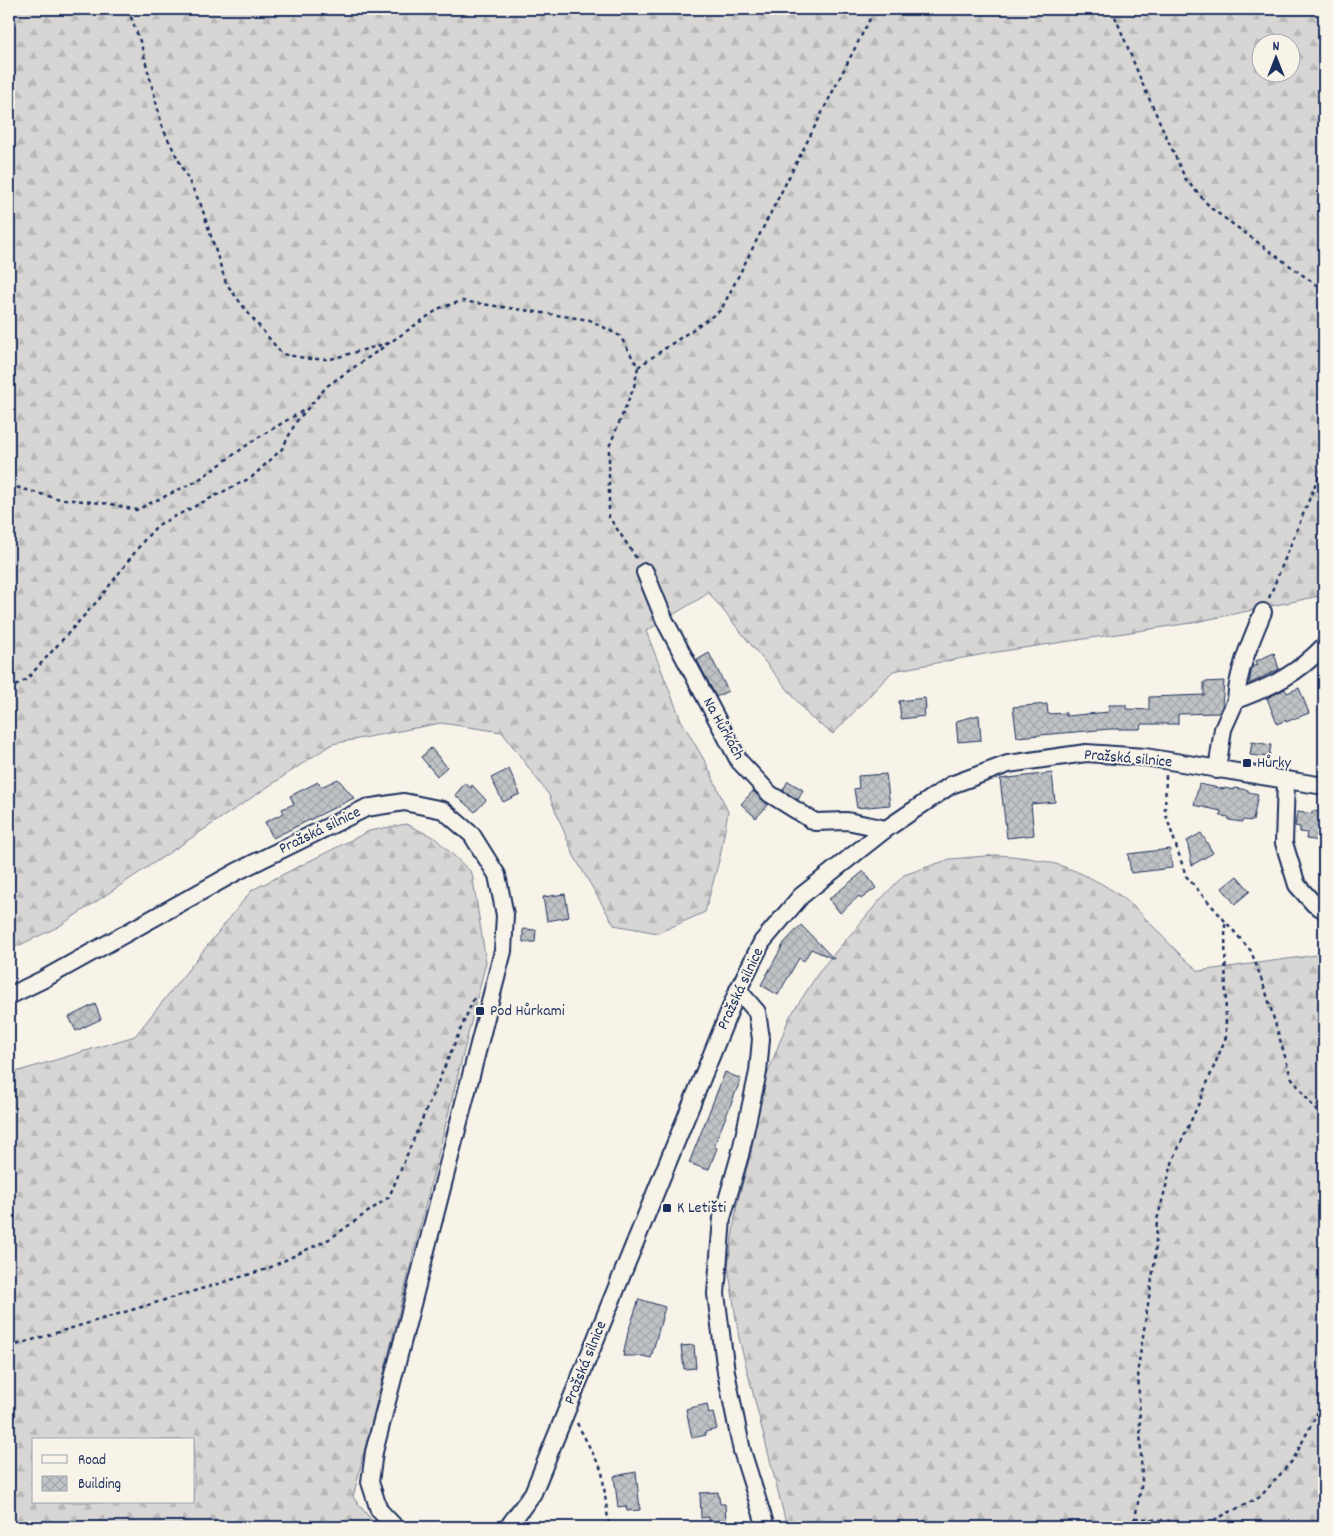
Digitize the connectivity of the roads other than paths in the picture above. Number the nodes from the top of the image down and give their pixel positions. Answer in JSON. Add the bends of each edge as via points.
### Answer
{"nodes":[{"id":1,"x":644,"y":572,"type":"road end"},
{"id":2,"x":1263,"y":612,"type":"road end"},
{"id":3,"x":1324,"y":646,"type":"edge"},
{"id":4,"x":1236,"y":700,"type":"junction"},
{"id":5,"x":1217,"y":770,"type":"junction"},
{"id":6,"x":1286,"y":780,"type":"junction"},
{"id":7,"x":1324,"y":786,"type":"edge"},
{"id":8,"x":886,"y":829,"type":"junction"},
{"id":9,"x":1324,"y":910,"type":"edge"},
{"id":10,"x":738,"y":990,"type":"junction"},
{"id":11,"x":9,"y":996,"type":"edge"},
{"id":12,"x":395,"y":1527,"type":"edge"},
{"id":13,"x":508,"y":1527,"type":"edge"},
{"id":14,"x":766,"y":1527,"type":"edge"}],
"edges":[{"from":1,"to":8,"type":"street","name":"Na Hůrkách","via":[[665,622],[739,761],[770,794],[815,822],[846,821]]},
{"from":2,"to":4,"type":"street","via":[[1246,653]]},
{"from":3,"to":4,"type":"street","via":[[1308,663],[1286,678]]},
{"from":4,"to":5,"type":"street","via":[[1223,729]]},
{"from":5,"to":6,"type":"street","name":"Pražská silnice"},
{"from":5,"to":8,"type":"street","name":"Pražská silnice","via":[[1146,757],[1086,753],[1008,764],[951,785]]},
{"from":6,"to":7,"type":"street","name":"Pražská silnice"},
{"from":6,"to":9,"type":"street","via":[[1284,843],[1298,885],[1314,904]]},
{"from":8,"to":10,"type":"street","name":"Pražská silnice","via":[[801,896],[762,942]]},
{"from":10,"to":13,"type":"street","name":"Pražská silnice","via":[[533,1493]]},
{"from":10,"to":14,"type":"street","via":[[757,1012],[761,1039],[758,1072],[740,1155],[722,1218],[716,1294],[726,1372],[742,1451]]},
{"from":11,"to":12,"type":"street","name":"Pražská silnice","via":[[238,871],[366,808],[404,802],[443,810],[472,835],[497,875],[505,915],[503,952],[374,1452],[370,1482],[379,1510]]}]}
